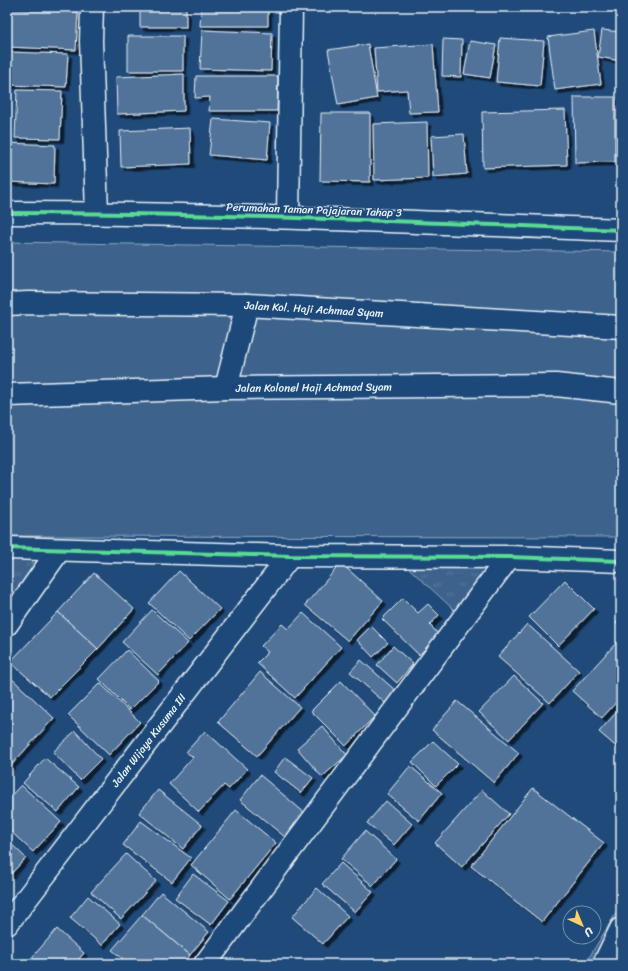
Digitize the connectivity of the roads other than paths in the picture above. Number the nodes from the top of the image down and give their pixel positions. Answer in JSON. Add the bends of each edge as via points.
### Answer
{"nodes":[{"id":1,"x":92,"y":7,"type":"edge"},
{"id":2,"x":291,"y":7,"type":"edge"},
{"id":3,"x":7,"y":213,"type":"edge"},
{"id":4,"x":97,"y":213,"type":"junction"},
{"id":5,"x":288,"y":217,"type":"junction"},
{"id":6,"x":621,"y":230,"type":"edge"},
{"id":7,"x":7,"y":304,"type":"edge"},
{"id":8,"x":247,"y":305,"type":"junction"},
{"id":9,"x":621,"y":327,"type":"edge"},
{"id":10,"x":226,"y":388,"type":"junction"},
{"id":11,"x":621,"y":392,"type":"edge"},
{"id":12,"x":7,"y":395,"type":"edge"},
{"id":13,"x":7,"y":548,"type":"edge"},
{"id":14,"x":59,"y":550,"type":"junction"},
{"id":15,"x":290,"y":556,"type":"junction"},
{"id":16,"x":509,"y":556,"type":"junction"},
{"id":17,"x":621,"y":561,"type":"edge"},
{"id":18,"x":7,"y":624,"type":"edge"},
{"id":19,"x":7,"y":924,"type":"edge"},
{"id":20,"x":621,"y":930,"type":"edge"},
{"id":21,"x":215,"y":961,"type":"edge"},
{"id":22,"x":604,"y":964,"type":"edge"}],
"edges":[{"from":1,"to":4,"type":"street"},
{"from":2,"to":5,"type":"street"},
{"from":3,"to":4,"type":"street","name":"Perumahan Taman Pajajaran Tahap 3"},
{"from":4,"to":5,"type":"street","name":"Perumahan Taman Pajajaran Tahap 3"},
{"from":5,"to":6,"type":"street","name":"Perumahan Taman Pajajaran Tahap 3"},
{"from":7,"to":8,"type":"street","name":"Jalan Kol. Haji Achmad Syam"},
{"from":8,"to":9,"type":"street","name":"Jalan Kol. Haji Achmad Syam"},
{"from":8,"to":10,"type":"street"},
{"from":10,"to":11,"type":"street","name":"Jalan Kolonel Haji Achmad Syam","via":[[556,385]]},
{"from":10,"to":12,"type":"street","name":"Jalan Kolonel Haji Achmad Syam"},
{"from":13,"to":14,"type":"street"},
{"from":14,"to":15,"type":"street"},
{"from":14,"to":18,"type":"street"},
{"from":15,"to":16,"type":"street"},
{"from":15,"to":19,"type":"street","name":"Jalan Wijaya Kusuma III"},
{"from":16,"to":17,"type":"street"},
{"from":16,"to":21,"type":"street"},
{"from":20,"to":22,"type":"street"}]}
